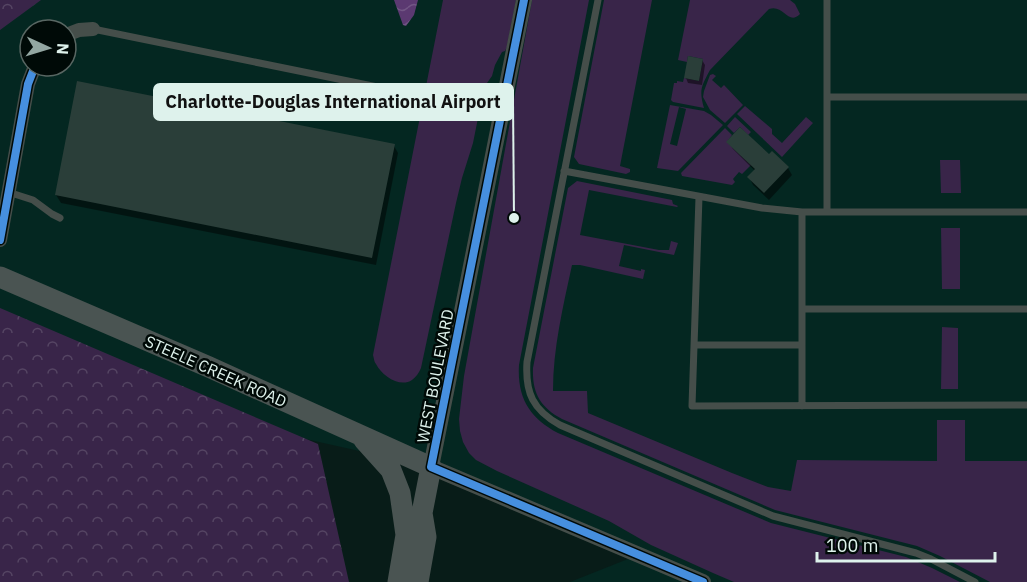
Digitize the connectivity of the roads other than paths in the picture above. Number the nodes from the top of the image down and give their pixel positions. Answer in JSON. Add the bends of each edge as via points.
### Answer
{"nodes":[{"id":1,"x":524,"y":0,"type":"edge"},
{"id":2,"x":598,"y":0,"type":"edge"},
{"id":3,"x":827,"y":0,"type":"edge"},
{"id":4,"x":93,"y":29,"type":"joint"},
{"id":5,"x":78,"y":30,"type":"edge"},
{"id":6,"x":30,"y":78,"type":"edge"},
{"id":7,"x":397,"y":91,"type":"dead end"},
{"id":8,"x":827,"y":98,"type":"junction"},
{"id":9,"x":1027,"y":98,"type":"edge"},
{"id":10,"x":564,"y":171,"type":"junction"},
{"id":11,"x":8,"y":192,"type":"junction"},
{"id":12,"x":699,"y":197,"type":"junction"},
{"id":13,"x":802,"y":212,"type":"junction"},
{"id":14,"x":827,"y":212,"type":"junction"},
{"id":15,"x":1027,"y":212,"type":"edge"},
{"id":16,"x":60,"y":218,"type":"dead end"},
{"id":17,"x":0,"y":240,"type":"edge"},
{"id":18,"x":0,"y":277,"type":"edge"},
{"id":19,"x":802,"y":309,"type":"junction"},
{"id":20,"x":1027,"y":309,"type":"edge"},
{"id":21,"x":694,"y":345,"type":"junction"},
{"id":22,"x":802,"y":345,"type":"junction"},
{"id":23,"x":1027,"y":405,"type":"edge"},
{"id":24,"x":802,"y":406,"type":"junction"},
{"id":25,"x":360,"y":435,"type":"junction"},
{"id":26,"x":430,"y":467,"type":"junction"},
{"id":27,"x":422,"y":513,"type":"junction"},
{"id":28,"x":406,"y":535,"type":"junction"},
{"id":29,"x":398,"y":582,"type":"edge"},
{"id":30,"x":418,"y":582,"type":"edge"},
{"id":31,"x":703,"y":582,"type":"edge"},
{"id":32,"x":975,"y":582,"type":"edge"}],
"edges":[{"from":1,"to":26,"type":"street","name":"WEST BOULEVARD"},
{"from":2,"to":10,"type":"lane"},
{"from":3,"to":8,"type":"lane"},
{"from":4,"to":5,"type":"street"},
{"from":4,"to":7,"type":"lane"},
{"from":6,"to":11,"type":"street"},
{"from":8,"to":9,"type":"lane"},
{"from":8,"to":14,"type":"lane"},
{"from":10,"to":12,"type":"lane"},
{"from":10,"to":32,"type":"lane","via":[[526,378],[529,393],[546,417],[773,516],[916,552]]},
{"from":11,"to":16,"type":"lane","via":[[33,200]]},
{"from":11,"to":17,"type":"street"},
{"from":12,"to":13,"type":"lane"},
{"from":12,"to":21,"type":"lane"},
{"from":13,"to":14,"type":"lane"},
{"from":13,"to":19,"type":"lane"},
{"from":14,"to":15,"type":"lane"},
{"from":18,"to":25,"type":"main road","name":"STEELE CREEK ROAD"},
{"from":19,"to":20,"type":"lane"},
{"from":19,"to":22,"type":"lane"},
{"from":21,"to":22,"type":"lane"},
{"from":21,"to":24,"type":"lane","via":[[692,406]]},
{"from":22,"to":24,"type":"lane"},
{"from":23,"to":24,"type":"lane"},
{"from":25,"to":26,"type":"main road","name":"STEELE CREEK ROAD"},
{"from":25,"to":28,"type":"main road","via":[[391,470],[400,493]]},
{"from":26,"to":27,"type":"main road"},
{"from":26,"to":31,"type":"street","name":"WEST BOULEVARD"},
{"from":27,"to":28,"type":"main road"},
{"from":27,"to":30,"type":"main road","via":[[426,537]]},
{"from":28,"to":29,"type":"main road"}]}
